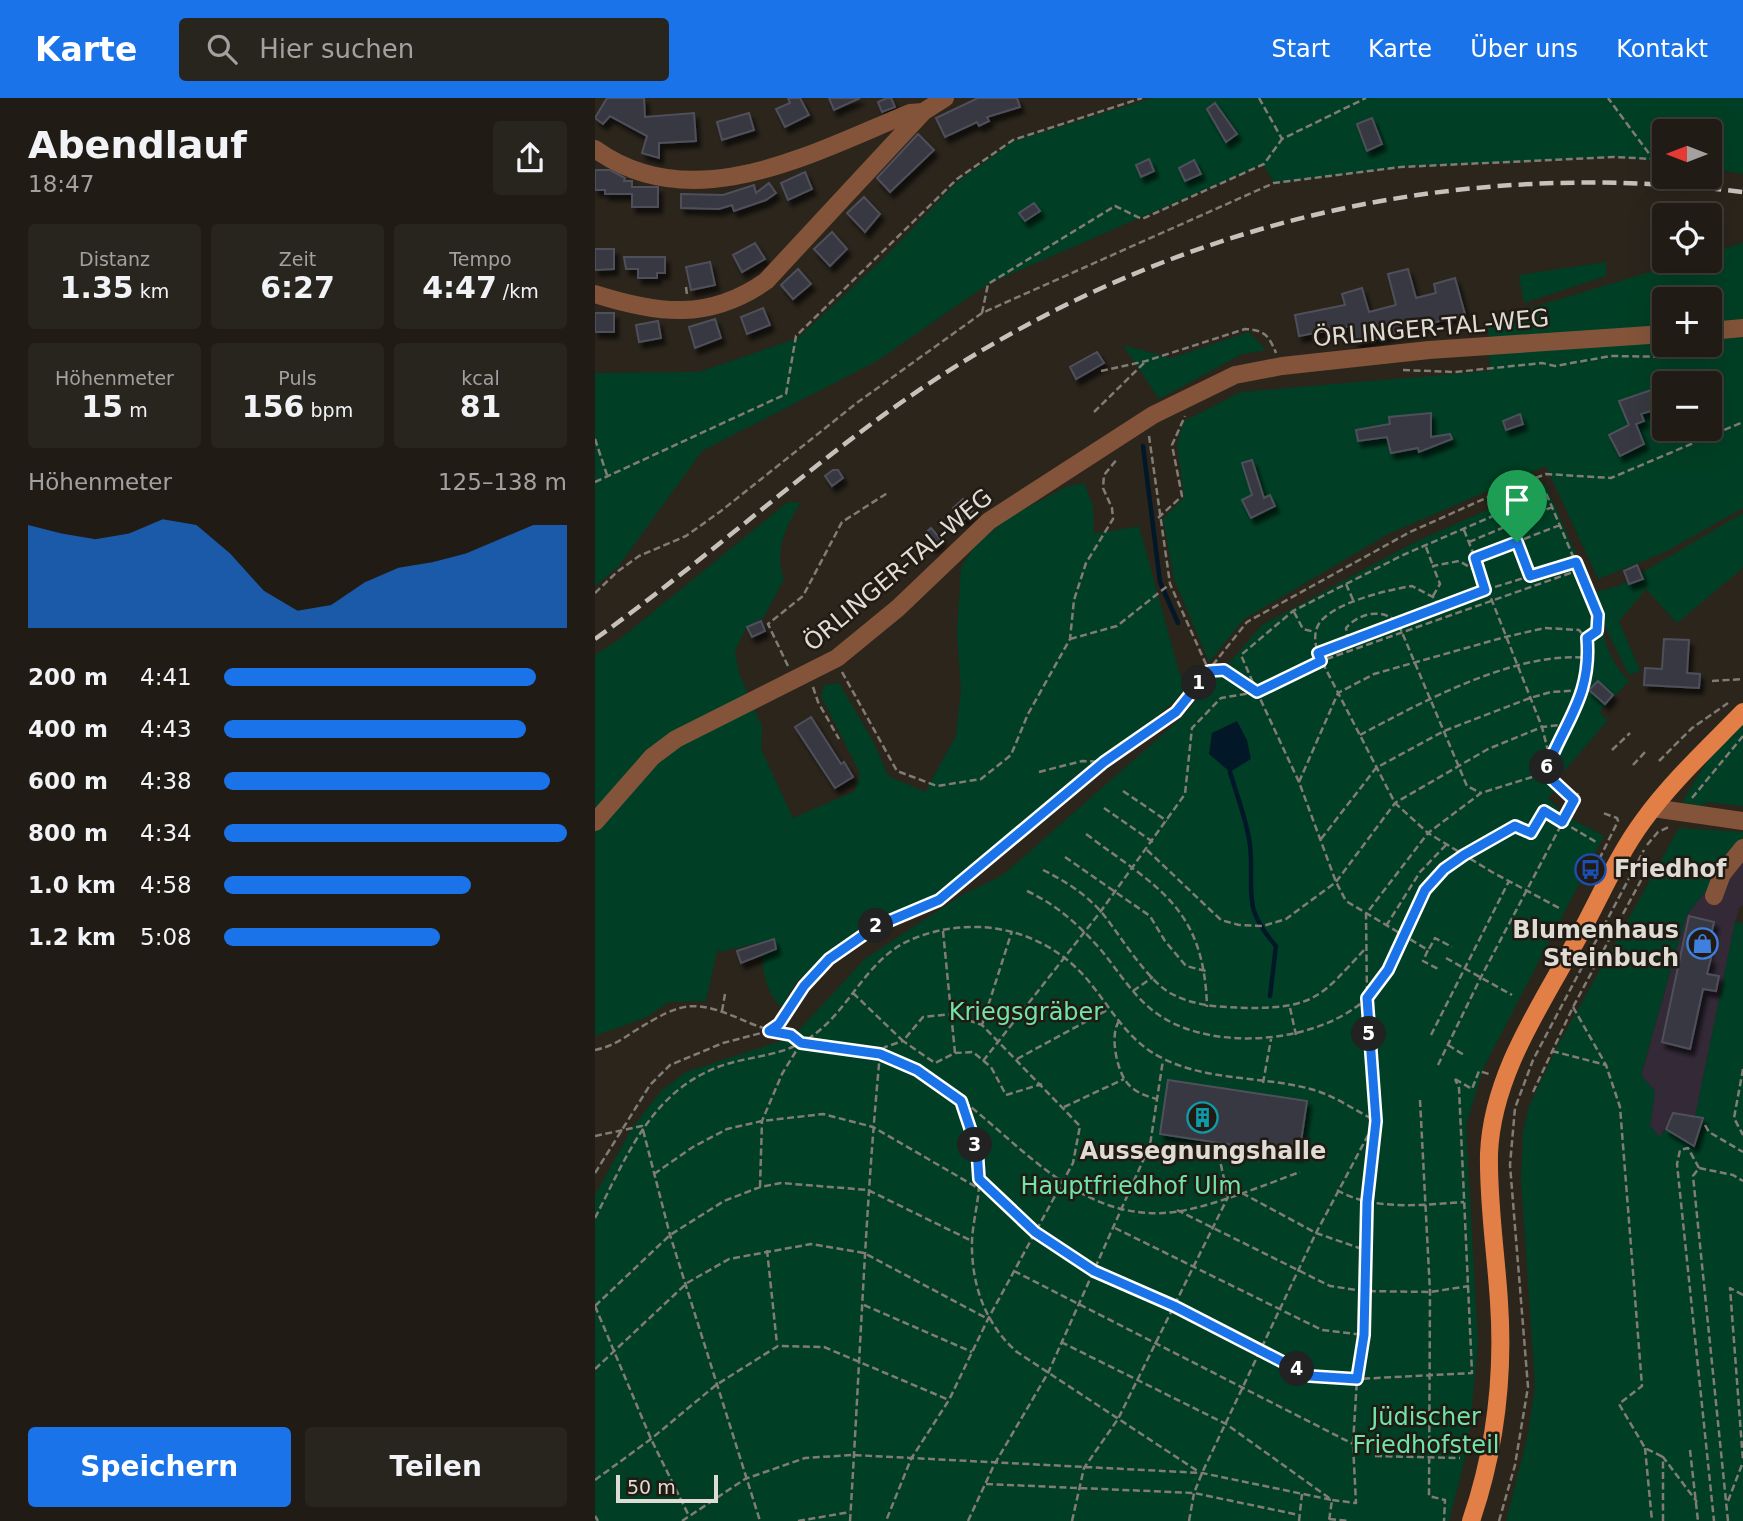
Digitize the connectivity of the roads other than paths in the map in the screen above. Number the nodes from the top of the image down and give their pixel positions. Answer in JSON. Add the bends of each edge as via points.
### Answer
{"nodes":[{"id":1,"x":945,"y":98,"type":"edge"},
{"id":2,"x":923,"y":112,"type":"junction"},
{"id":3,"x":595,"y":149,"type":"edge"},
{"id":4,"x":595,"y":294,"type":"edge"},
{"id":5,"x":1743,"y":328,"type":"edge"},
{"id":6,"x":1652,"y":335,"type":"edge"},
{"id":7,"x":1722,"y":335,"type":"edge"},
{"id":8,"x":1738,"y":706,"type":"edge"},
{"id":9,"x":1653,"y":808,"type":"junction"},
{"id":10,"x":595,"y":821,"type":"edge"},
{"id":11,"x":1743,"y":821,"type":"edge"},
{"id":12,"x":1743,"y":848,"type":"edge"},
{"id":13,"x":1714,"y":896,"type":"dead end"},
{"id":14,"x":1471,"y":1521,"type":"edge"}],
"edges":[{"from":1,"to":2,"type":"street"},
{"from":2,"to":3,"type":"street","via":[[909,113],[752,175],[680,179],[632,169]]},
{"from":2,"to":4,"type":"street","via":[[766,281],[750,292],[720,306],[688,312]]},
{"from":5,"to":7,"type":"street"},
{"from":6,"to":10,"type":"street","name":"ÖRLINGER-TAL-WEG","via":[[1429,350],[1235,375],[1153,415],[989,521],[837,659],[675,739],[652,757]]},
{"from":8,"to":9,"type":"main road"},
{"from":9,"to":11,"type":"street"},
{"from":9,"to":14,"type":"main road","via":[[1631,838],[1504,1079],[1494,1115],[1489,1157],[1500,1369],[1490,1449]]},
{"from":12,"to":13,"type":"street","via":[[1721,874]]}]}
